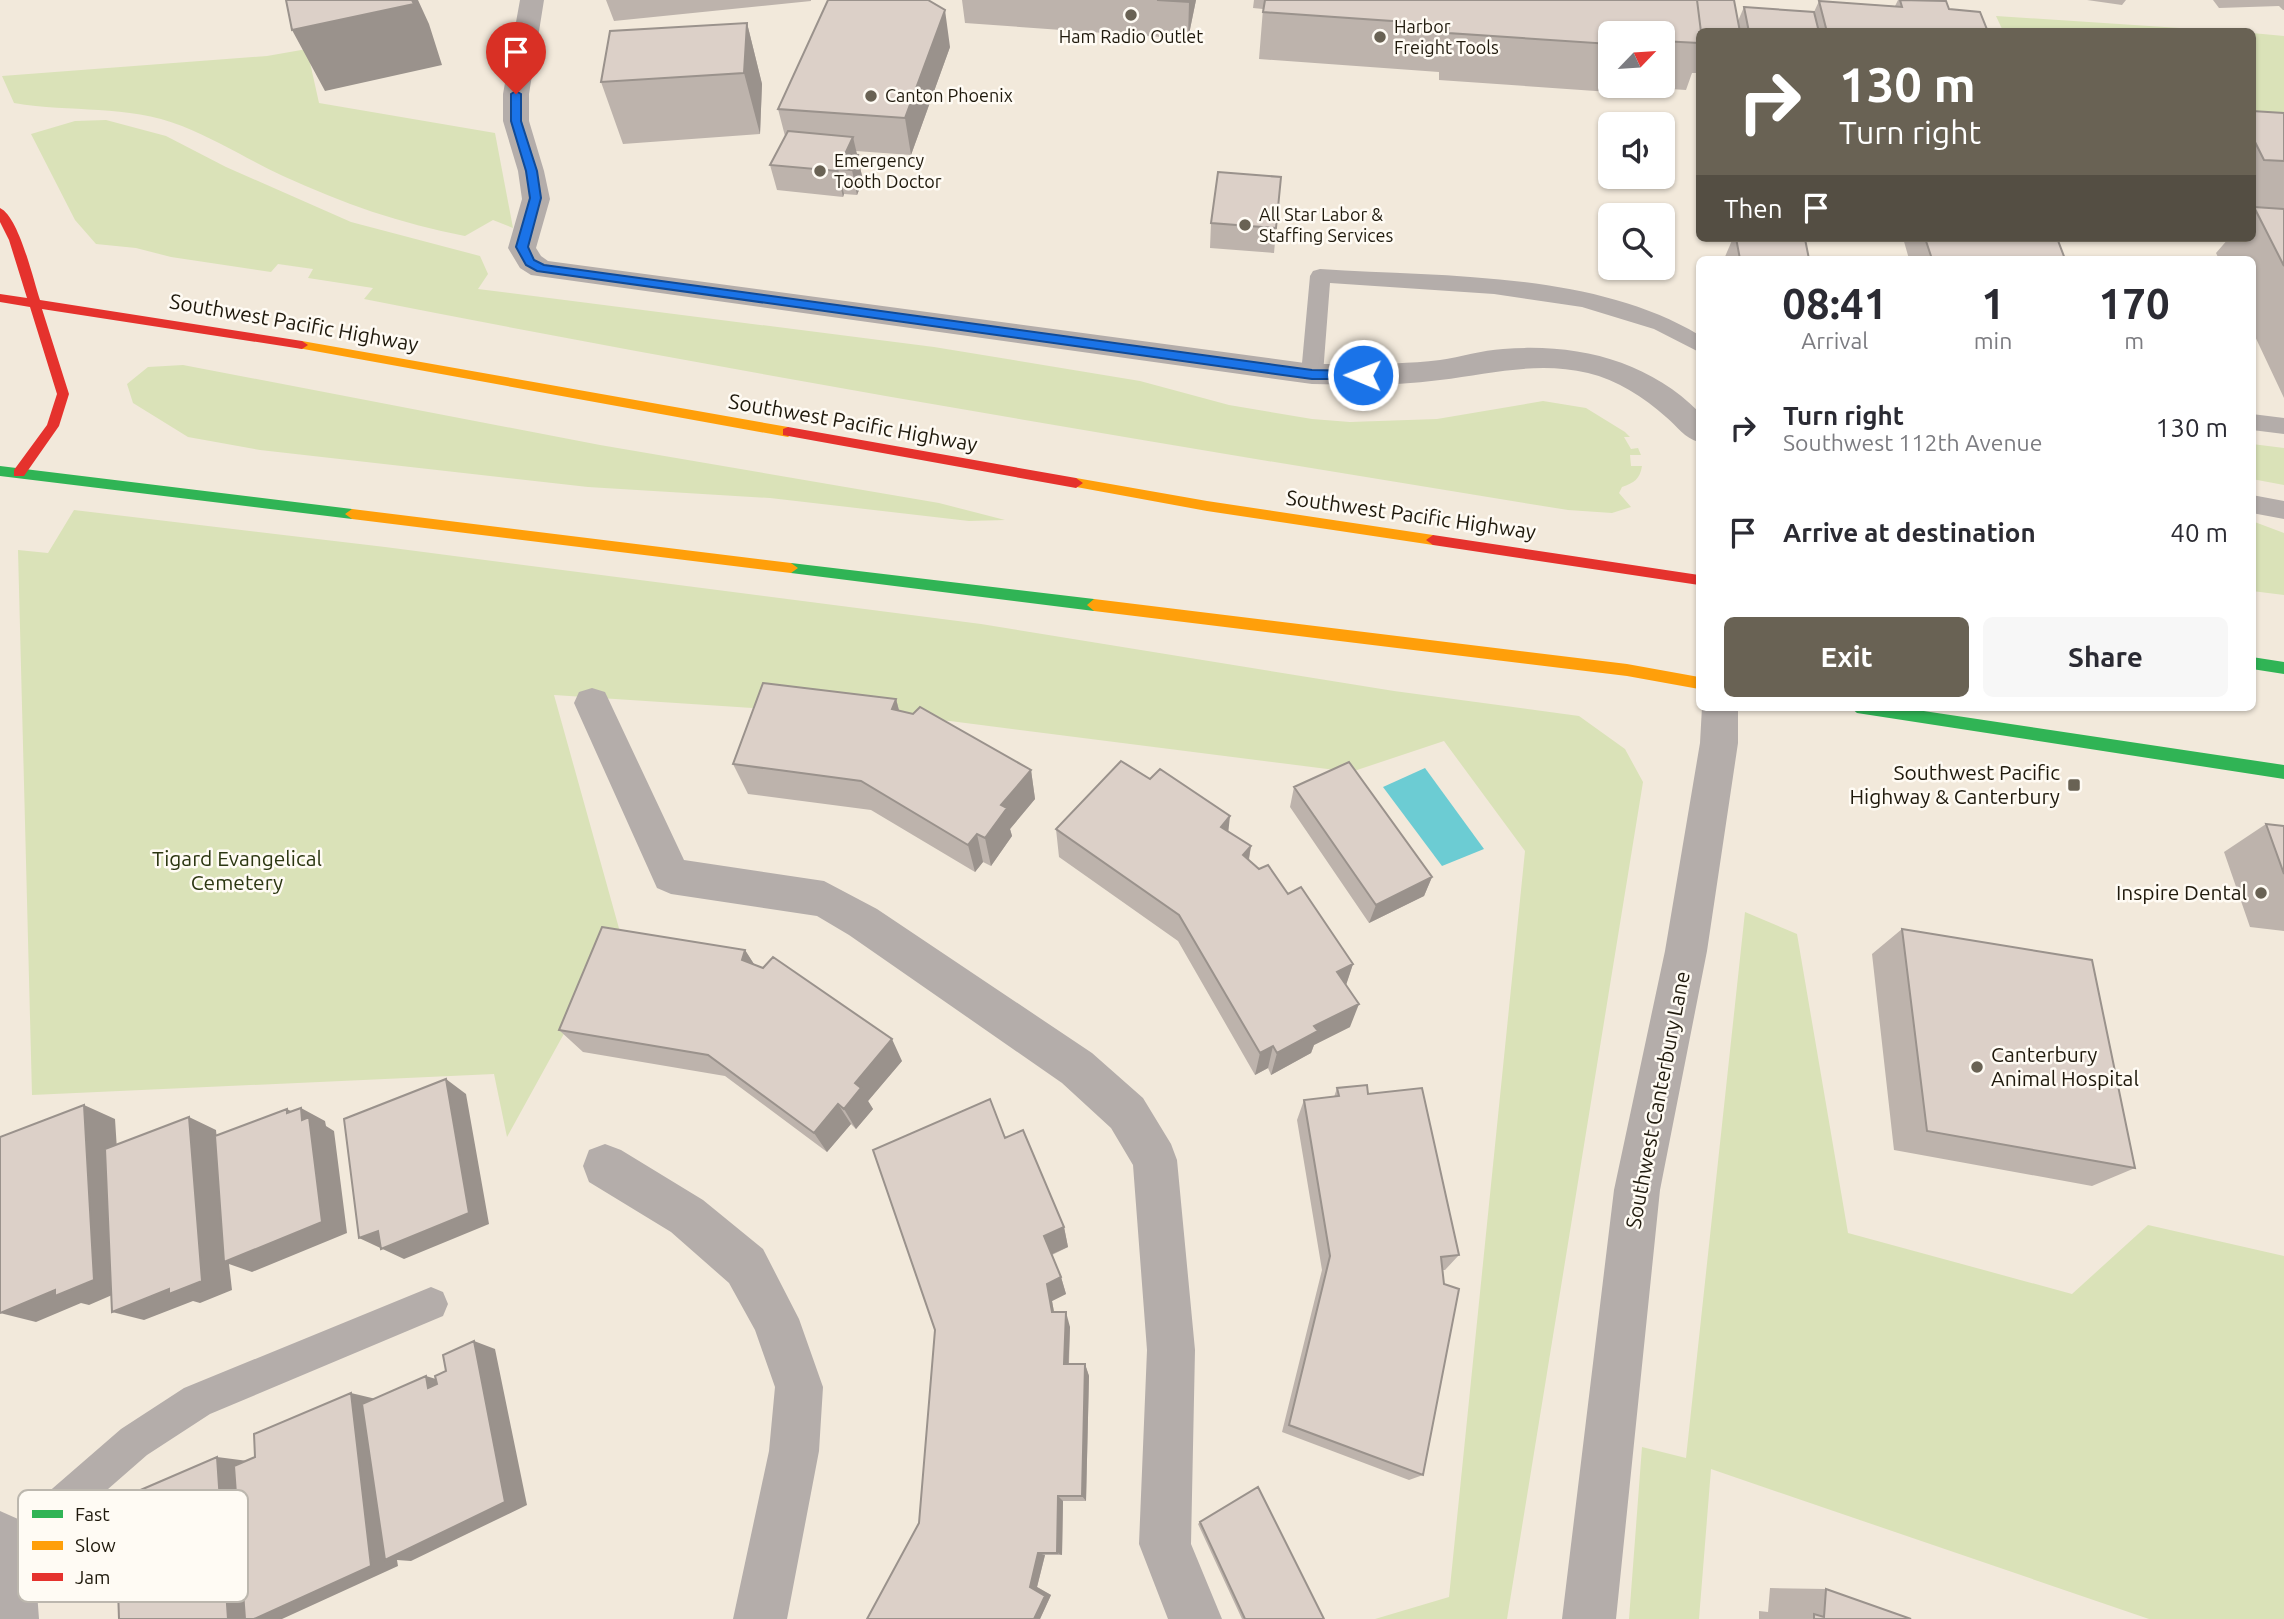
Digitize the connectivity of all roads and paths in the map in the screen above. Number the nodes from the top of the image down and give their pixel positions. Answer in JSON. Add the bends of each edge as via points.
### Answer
{"nodes":[{"id":1,"x":532,"y":0,"type":"edge"},
{"id":2,"x":0,"y":211,"type":"edge"},
{"id":3,"x":0,"y":298,"type":"edge"},
{"id":4,"x":34,"y":302,"type":"junction"},
{"id":5,"x":1696,"y":343,"type":"edge"},
{"id":6,"x":1312,"y":374,"type":"junction"},
{"id":7,"x":2256,"y":422,"type":"edge"},
{"id":8,"x":2284,"y":426,"type":"edge"},
{"id":9,"x":1696,"y":428,"type":"edge"},
{"id":10,"x":0,"y":471,"type":"edge"},
{"id":11,"x":19,"y":473,"type":"junction"},
{"id":12,"x":2256,"y":505,"type":"edge"},
{"id":13,"x":2284,"y":510,"type":"edge"},
{"id":14,"x":1696,"y":580,"type":"edge"},
{"id":15,"x":2256,"y":664,"type":"edge"},
{"id":16,"x":2284,"y":668,"type":"edge"},
{"id":17,"x":1696,"y":682,"type":"edge"},
{"id":18,"x":593,"y":703,"type":"dead end"},
{"id":19,"x":1720,"y":711,"type":"edge"},
{"id":20,"x":1883,"y":711,"type":"edge"},
{"id":21,"x":2284,"y":772,"type":"edge"},
{"id":22,"x":606,"y":1166,"type":"dead end"},
{"id":23,"x":431,"y":1304,"type":"dead end"},
{"id":24,"x":73,"y":1490,"type":"edge"},
{"id":25,"x":18,"y":1533,"type":"edge"},
{"id":26,"x":4,"y":1544,"type":"edge"},
{"id":27,"x":12,"y":1619,"type":"edge"},
{"id":28,"x":760,"y":1619,"type":"edge"},
{"id":29,"x":1195,"y":1619,"type":"edge"},
{"id":30,"x":1589,"y":1619,"type":"edge"}],
"edges":[{"from":1,"to":6,"type":"street","via":[[516,94],[516,121],[536,198],[522,247],[530,262],[541,269]]},
{"from":2,"to":4,"type":"main road","via":[[15,240]]},
{"from":3,"to":4,"type":"main road","name":"Southwest Pacific Highway"},
{"from":4,"to":11,"type":"main road","via":[[62,394],[61,407],[55,423]]},
{"from":4,"to":14,"type":"main road","name":"Southwest Pacific Highway","via":[[217,330],[1207,506]]},
{"from":5,"to":6,"type":"lane","via":[[1663,325],[1615,308],[1544,293],[1320,276]]},
{"from":6,"to":9,"type":"street","via":[[1439,370],[1503,359],[1583,361],[1624,372],[1650,387]]},
{"from":7,"to":8,"type":"lane"},
{"from":10,"to":11,"type":"main road"},
{"from":11,"to":17,"type":"main road","via":[[1627,670]]},
{"from":12,"to":13,"type":"lane"},
{"from":15,"to":16,"type":"main road"},
{"from":18,"to":29,"type":"street","via":[[671,876],[824,899],[1077,1068],[1127,1113],[1155,1160],[1171,1349],[1165,1544]]},
{"from":19,"to":30,"type":"street","name":"Southwest Canterbury Lane","via":[[1719,743],[1688,939],[1637,1190]]},
{"from":20,"to":21,"type":"main road"},
{"from":22,"to":28,"type":"street","via":[[687,1216],[747,1266],[775,1319],[799,1387],[794,1451]]},
{"from":23,"to":24,"type":"lane","via":[[197,1401]]},
{"from":25,"to":26,"type":"lane"},
{"from":26,"to":27,"type":"street"}]}
